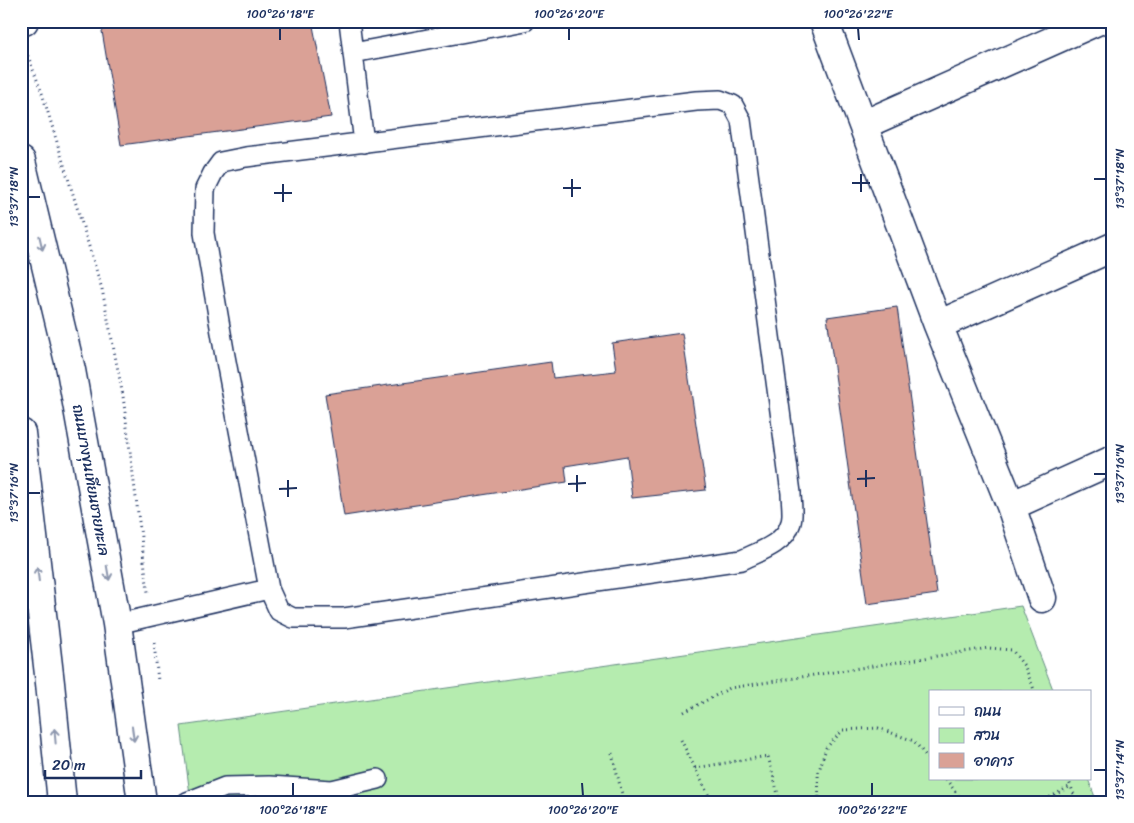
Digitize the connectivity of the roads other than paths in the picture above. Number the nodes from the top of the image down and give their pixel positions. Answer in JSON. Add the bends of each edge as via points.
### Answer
{"nodes":[{"id":1,"x":349,"y":21,"type":"edge"},
{"id":2,"x":525,"y":21,"type":"edge"},
{"id":3,"x":824,"y":21,"type":"edge"},
{"id":4,"x":1097,"y":21,"type":"edge"},
{"id":5,"x":353,"y":53,"type":"junction"},
{"id":6,"x":863,"y":125,"type":"junction"},
{"id":7,"x":364,"y":143,"type":"junction"},
{"id":8,"x":21,"y":161,"type":"edge"},
{"id":9,"x":1113,"y":247,"type":"edge"},
{"id":10,"x":938,"y":325,"type":"junction"},
{"id":11,"x":21,"y":433,"type":"edge"},
{"id":12,"x":1113,"y":460,"type":"edge"},
{"id":13,"x":1011,"y":506,"type":"junction"},
{"id":14,"x":269,"y":589,"type":"junction"},
{"id":15,"x":1042,"y":598,"type":"dead end"},
{"id":16,"x":118,"y":624,"type":"junction"},
{"id":17,"x":378,"y":779,"type":"dead end"},
{"id":18,"x":62,"y":802,"type":"edge"},
{"id":19,"x":142,"y":802,"type":"edge"},
{"id":20,"x":187,"y":802,"type":"edge"}],
"edges":[{"from":1,"to":5,"type":"lane"},
{"from":2,"to":5,"type":"lane"},
{"from":3,"to":6,"type":"street"},
{"from":4,"to":6,"type":"street"},
{"from":5,"to":7,"type":"lane"},
{"from":6,"to":10,"type":"street"},
{"from":7,"to":14,"type":"lane","via":[[221,162],[205,189],[204,233]]},
{"from":7,"to":14,"type":"lane","via":[[696,102],[720,100],[734,104],[740,120],[790,483],[791,525],[775,543],[742,560],[344,618],[293,618],[278,611]]},
{"from":8,"to":16,"type":"street","name":"ถนนบางขุนเทียนชายทะเล","one_way":true,"via":[[71,370]]},
{"from":9,"to":10,"type":"street"},
{"from":10,"to":13,"type":"street"},
{"from":18,"to":11,"type":"street","one_way":true},
{"from":12,"to":13,"type":"street"},
{"from":13,"to":15,"type":"street"},
{"from":14,"to":16,"type":"lane"},
{"from":16,"to":19,"type":"street","name":"ถนนบางขุนเทียนชายทะเล","one_way":true},
{"from":17,"to":20,"type":"lane","via":[[332,790],[225,787]]}]}
